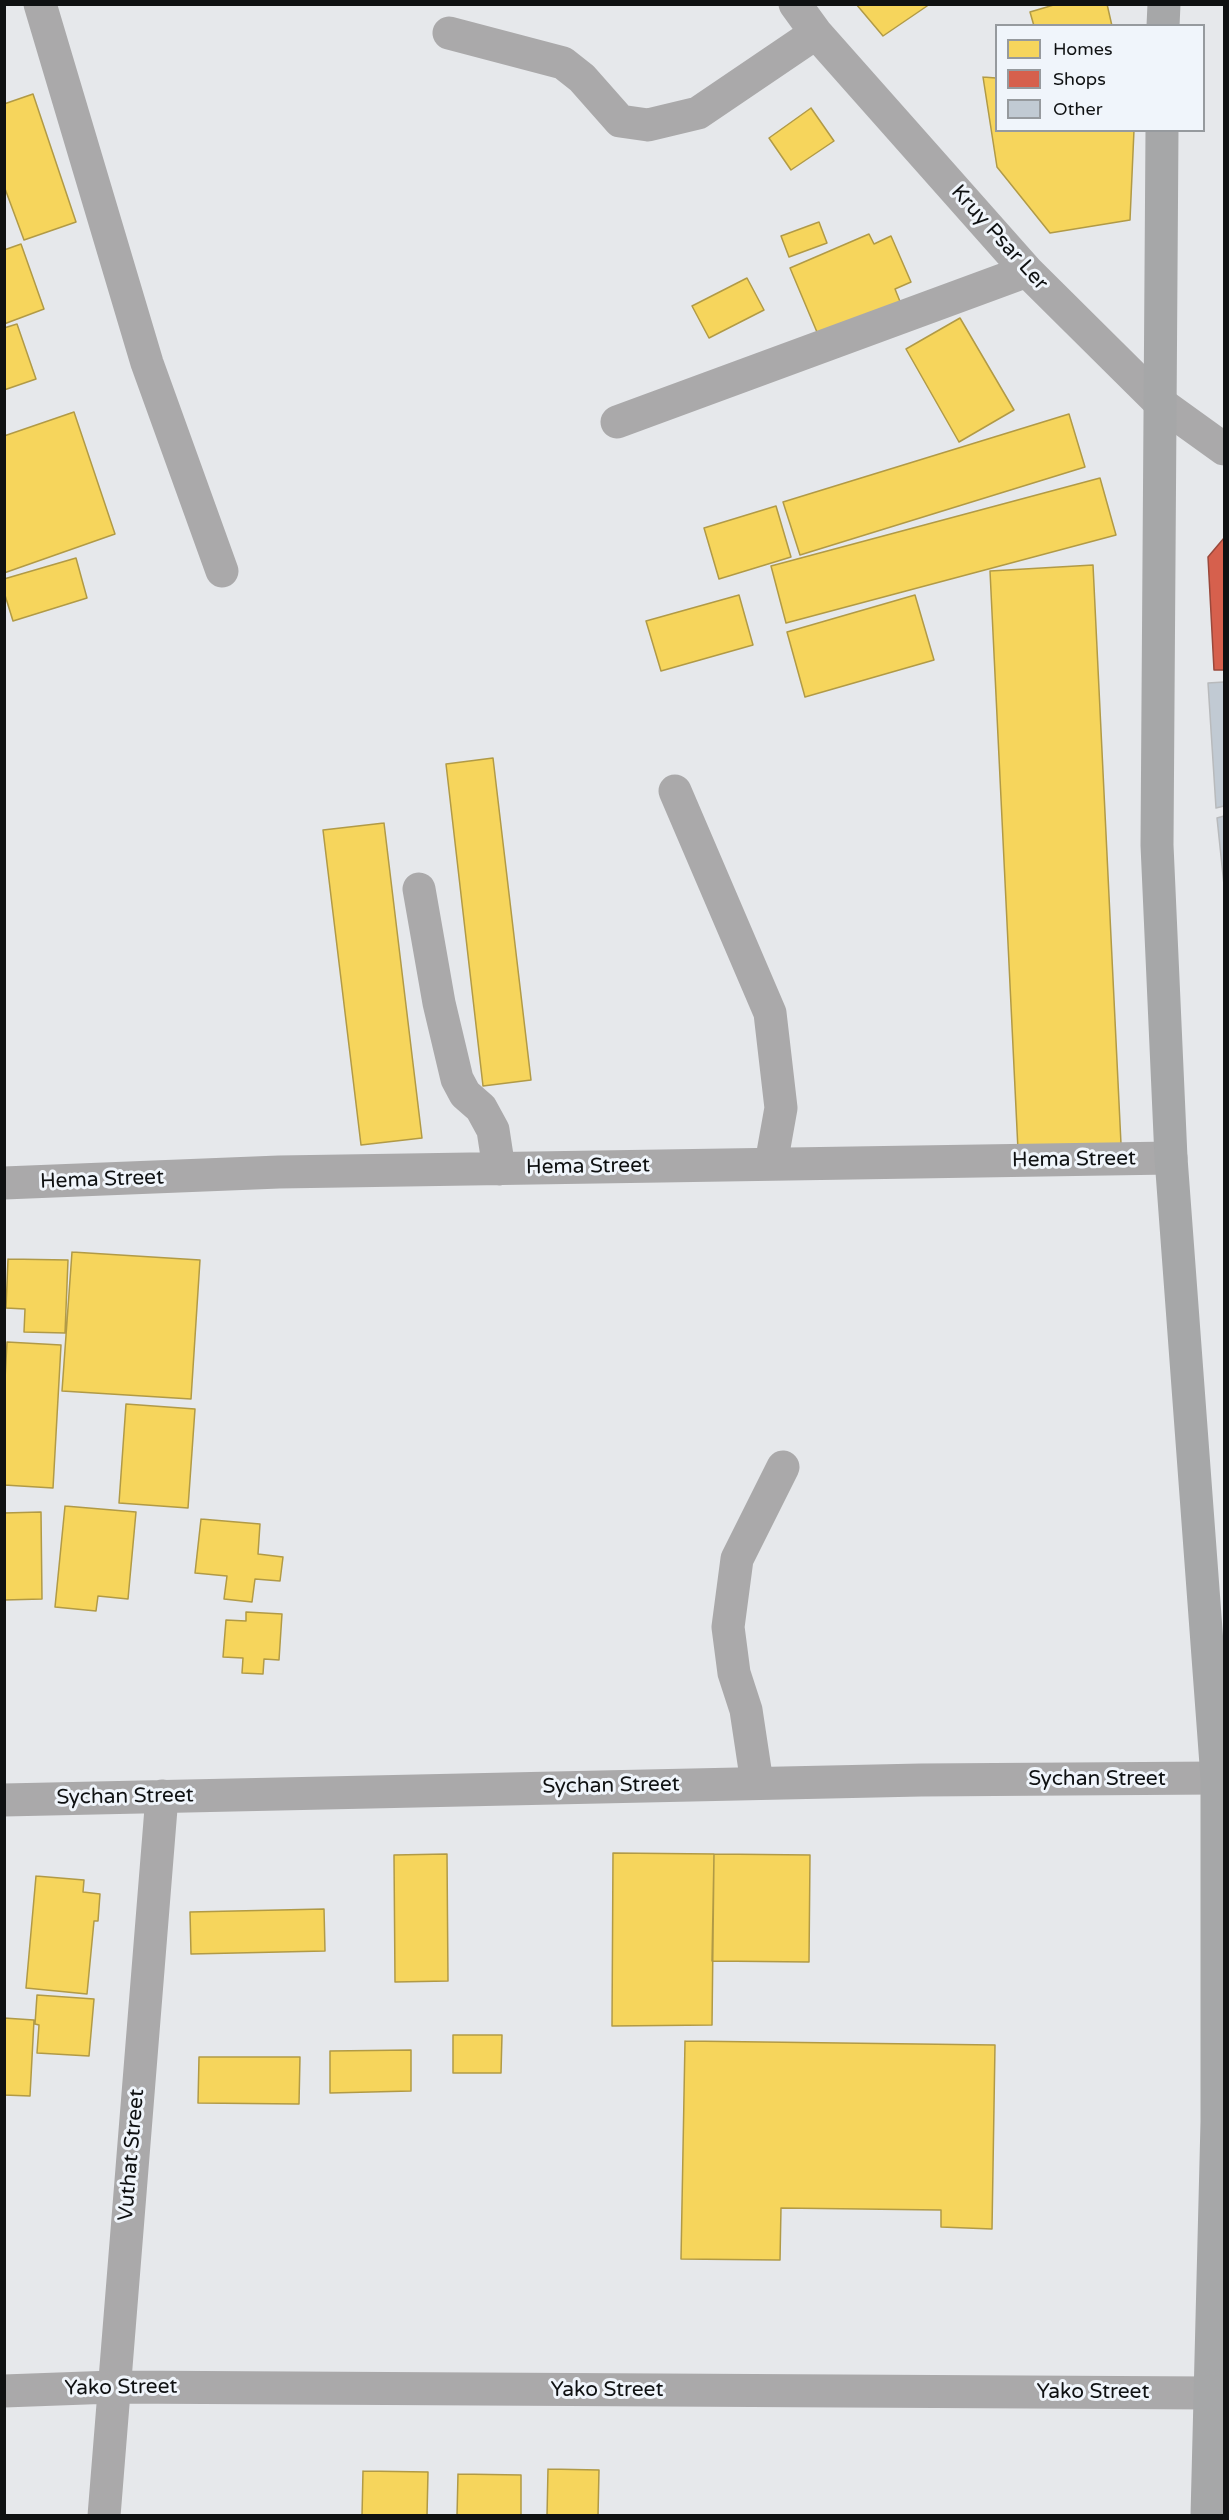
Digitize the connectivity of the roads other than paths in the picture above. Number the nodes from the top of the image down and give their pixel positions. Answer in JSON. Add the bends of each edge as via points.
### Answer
{"nodes":[{"id":1,"x":40,"y":4,"type":"edge"},
{"id":2,"x":795,"y":4,"type":"edge"},
{"id":3,"x":1164,"y":4,"type":"edge"},
{"id":4,"x":1163,"y":24,"type":"edge"},
{"id":5,"x":449,"y":33,"type":"dead end"},
{"id":6,"x":816,"y":33,"type":"junction"},
{"id":7,"x":1162,"y":132,"type":"edge"},
{"id":8,"x":1027,"y":271,"type":"junction"},
{"id":9,"x":1160,"y":404,"type":"junction"},
{"id":10,"x":617,"y":422,"type":"dead end"},
{"id":11,"x":1224,"y":449,"type":"edge"},
{"id":12,"x":222,"y":571,"type":"dead end"},
{"id":13,"x":675,"y":790,"type":"dead end"},
{"id":14,"x":419,"y":889,"type":"dead end"},
{"id":15,"x":1171,"y":1158,"type":"junction"},
{"id":16,"x":771,"y":1164,"type":"junction"},
{"id":17,"x":499,"y":1169,"type":"junction"},
{"id":18,"x":4,"y":1183,"type":"edge"},
{"id":19,"x":783,"y":1467,"type":"dead end"},
{"id":20,"x":1217,"y":1778,"type":"junction"},
{"id":21,"x":756,"y":1783,"type":"junction"},
{"id":22,"x":162,"y":1796,"type":"junction"},
{"id":23,"x":4,"y":1800,"type":"edge"},
{"id":24,"x":113,"y":2387,"type":"junction"},
{"id":25,"x":4,"y":2391,"type":"edge"},
{"id":26,"x":1209,"y":2393,"type":"junction"},
{"id":27,"x":104,"y":2516,"type":"edge"},
{"id":28,"x":1207,"y":2516,"type":"edge"}],
"edges":[{"from":1,"to":12,"type":"street","via":[[147,363]]},
{"from":2,"to":6,"type":"street","name":"Kruy Psar Ler"},
{"from":3,"to":4,"type":"highway"},
{"from":5,"to":6,"type":"street","via":[[563,63],[582,78],[620,121],[648,125],[698,113]]},
{"from":6,"to":8,"type":"street","name":"Kruy Psar Ler"},
{"from":7,"to":9,"type":"highway"},
{"from":8,"to":9,"type":"street","name":"Kruy Psar Ler"},
{"from":8,"to":10,"type":"street"},
{"from":9,"to":11,"type":"street","name":"Kruy Psar Ler"},
{"from":9,"to":15,"type":"highway","via":[[1157,845]]},
{"from":13,"to":16,"type":"street","via":[[770,1013],[781,1108]]},
{"from":14,"to":17,"type":"street","via":[[457,1079],[493,1130]]},
{"from":15,"to":16,"type":"street","name":"Hema Street"},
{"from":15,"to":20,"type":"highway"},
{"from":16,"to":17,"type":"street","name":"Hema Street"},
{"from":17,"to":18,"type":"street","name":"Hema Street","via":[[279,1172]]},
{"from":19,"to":21,"type":"street","via":[[737,1559],[728,1627],[734,1673],[746,1710]]},
{"from":20,"to":21,"type":"street","name":"Sychan Street"},
{"from":20,"to":26,"type":"highway","via":[[1217,2122]]},
{"from":21,"to":22,"type":"street","name":"Sychan Street"},
{"from":22,"to":23,"type":"street","name":"Sychan Street"},
{"from":22,"to":24,"type":"street","name":"Vuthat Street"},
{"from":24,"to":25,"type":"street","name":"Yako Street"},
{"from":24,"to":26,"type":"street","name":"Yako Street"},
{"from":24,"to":27,"type":"street","name":"Vuthat Street"},
{"from":26,"to":28,"type":"highway"}]}
